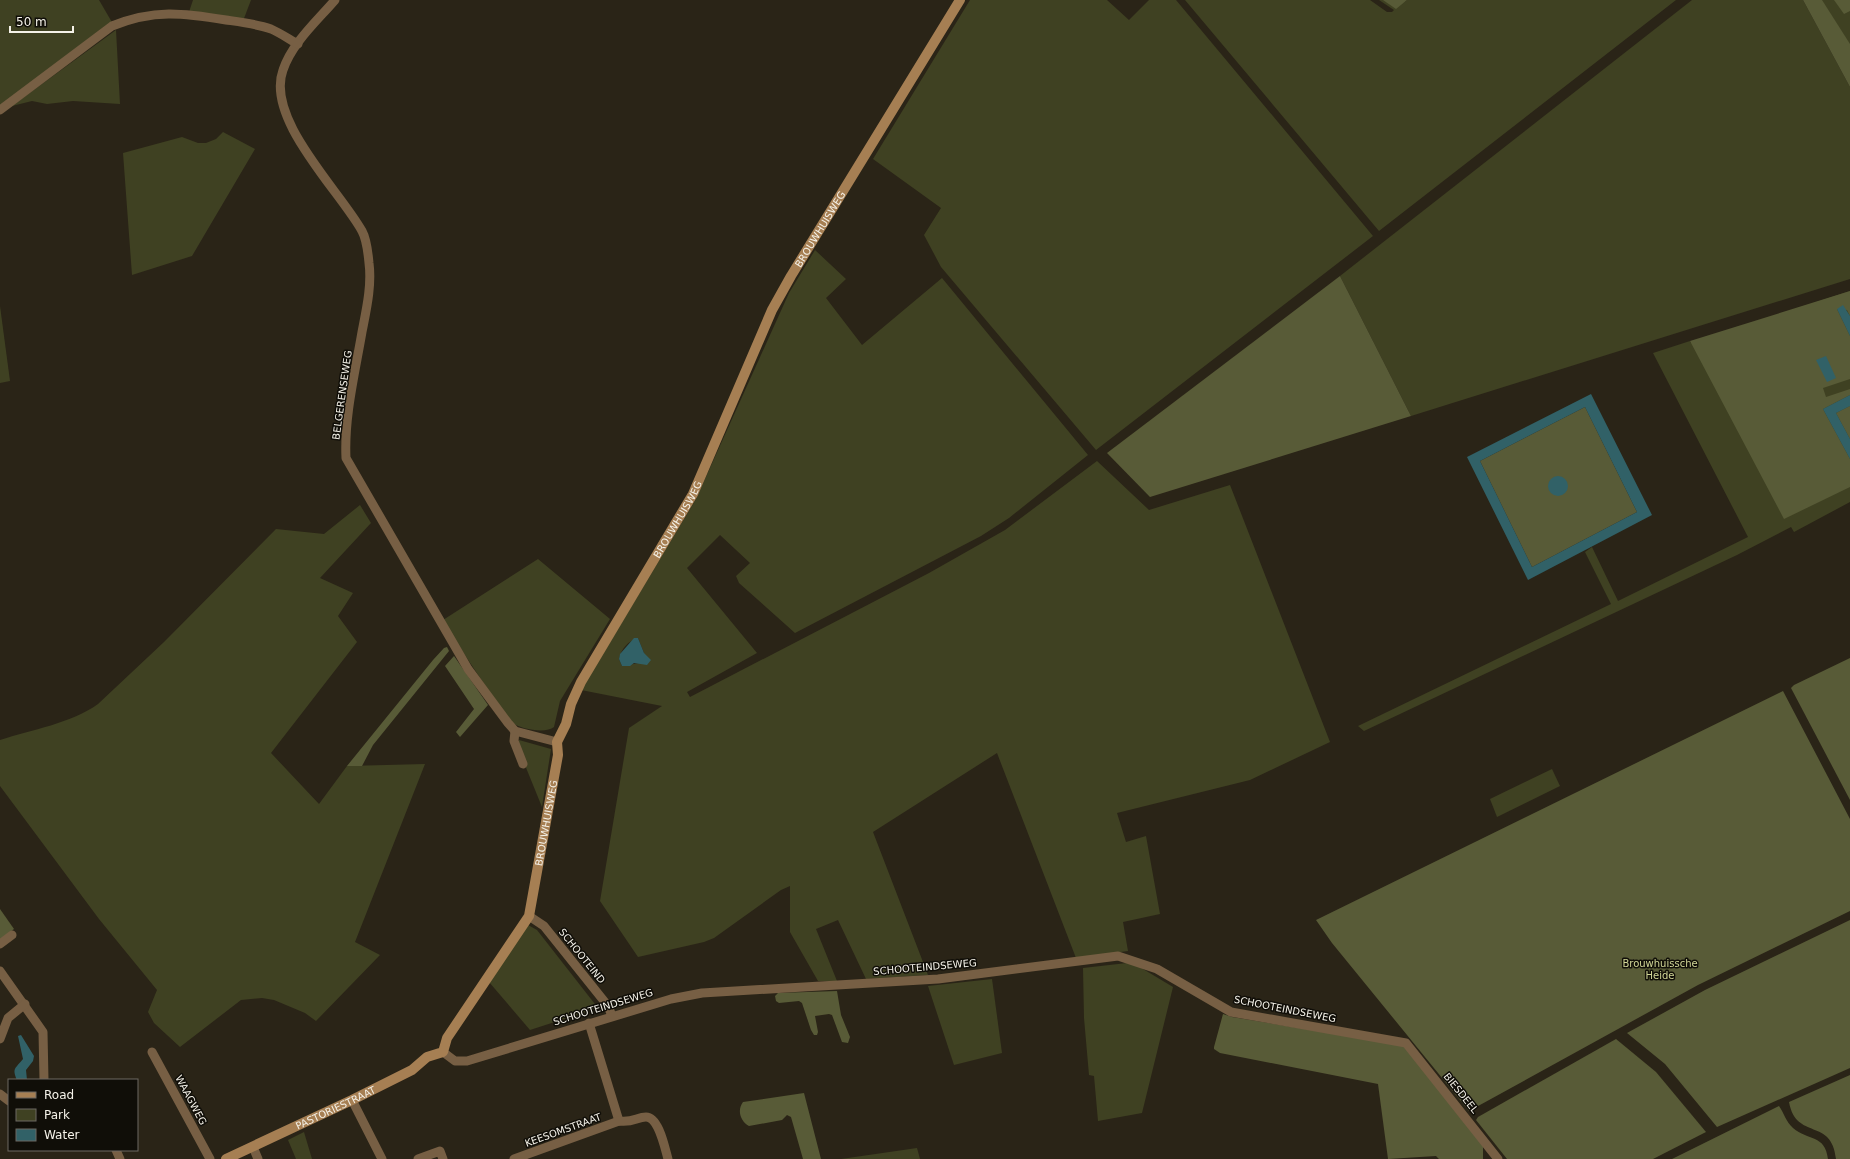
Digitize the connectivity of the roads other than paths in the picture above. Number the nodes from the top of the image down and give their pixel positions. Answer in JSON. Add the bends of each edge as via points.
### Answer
{"nodes":[{"id":1,"x":335,"y":0,"type":"edge"},
{"id":2,"x":960,"y":0,"type":"edge"},
{"id":3,"x":298,"y":44,"type":"junction"},
{"id":4,"x":0,"y":110,"type":"edge"},
{"id":5,"x":515,"y":731,"type":"junction"},
{"id":6,"x":557,"y":742,"type":"junction"},
{"id":7,"x":523,"y":764,"type":"dead end"},
{"id":8,"x":529,"y":916,"type":"junction"},
{"id":9,"x":12,"y":935,"type":"dead end"},
{"id":10,"x":0,"y":944,"type":"edge"},
{"id":11,"x":0,"y":971,"type":"edge"},
{"id":12,"x":25,"y":1004,"type":"junction"},
{"id":13,"x":612,"y":1016,"type":"junction"},
{"id":14,"x":589,"y":1023,"type":"junction"},
{"id":15,"x":0,"y":1039,"type":"edge"},
{"id":16,"x":1406,"y":1043,"type":"joint"},
{"id":17,"x":152,"y":1052,"type":"dead end"},
{"id":18,"x":443,"y":1052,"type":"junction"},
{"id":19,"x":44,"y":1079,"type":"edge"},
{"id":20,"x":352,"y":1100,"type":"junction"},
{"id":21,"x":619,"y":1122,"type":"junction"},
{"id":22,"x":253,"y":1147,"type":"junction"},
{"id":23,"x":1490,"y":1155,"type":"edge"},
{"id":24,"x":210,"y":1159,"type":"edge"},
{"id":25,"x":226,"y":1159,"type":"edge"},
{"id":26,"x":258,"y":1159,"type":"edge"},
{"id":27,"x":382,"y":1159,"type":"edge"},
{"id":28,"x":418,"y":1159,"type":"edge"},
{"id":29,"x":443,"y":1159,"type":"edge"},
{"id":30,"x":514,"y":1159,"type":"edge"},
{"id":31,"x":668,"y":1159,"type":"edge"},
{"id":32,"x":1498,"y":1159,"type":"edge"}],
"edges":[{"from":1,"to":3,"type":"street","name":"BELGERENSEWEG"},
{"from":2,"to":6,"type":"street","name":"BROUWHUISWEG","via":[[807,247],[772,310],[693,494],[581,682]]},
{"from":3,"to":4,"type":"street","via":[[271,30],[195,15],[168,13],[126,20],[112,26]]},
{"from":3,"to":5,"type":"street","name":"BELGERENSEWEG","via":[[282,71],[281,97],[285,110],[319,173],[363,233],[370,266],[367,310],[345,442],[346,458],[468,669]]},
{"from":5,"to":6,"type":"street"},
{"from":5,"to":7,"type":"street","name":"BELGERENSEWEG","via":[[514,741]]},
{"from":6,"to":8,"type":"street","name":"BROUWHUISWEG","via":[[558,755]]},
{"from":8,"to":13,"type":"street","name":"SCHOOTEIND","via":[[544,926],[608,1006]]},
{"from":8,"to":18,"type":"street","name":"BROUWHUISWEG","via":[[447,1038]]},
{"from":9,"to":10,"type":"street"},
{"from":11,"to":12,"type":"street"},
{"from":12,"to":15,"type":"street","via":[[8,1018]]},
{"from":12,"to":19,"type":"street","via":[[44,1032]]},
{"from":13,"to":14,"type":"street","name":"SCHOOTEINDSEWEG"},
{"from":13,"to":16,"type":"street","name":"SCHOOTEINDSEWEG","via":[[671,998],[702,993],[938,979],[1118,956],[1157,969],[1231,1012]]},
{"from":14,"to":18,"type":"street","name":"SCHOOTEINDSEWEG","via":[[466,1061],[456,1061]]},
{"from":14,"to":21,"type":"street"},
{"from":16,"to":23,"type":"street","name":"BIESDEEL","via":[[1469,1121]]},
{"from":17,"to":24,"type":"street","name":"WAAGWEG"},
{"from":18,"to":20,"type":"street","name":"PASTORIESTRAAT","via":[[427,1057],[412,1070]]},
{"from":20,"to":22,"type":"street","name":"PASTORIESTRAAT"},
{"from":20,"to":27,"type":"street"},
{"from":21,"to":30,"type":"street","name":"KEESOMSTRAAT"},
{"from":21,"to":31,"type":"street","name":"KEESOMSTRAAT","via":[[652,1118],[657,1124]]},
{"from":22,"to":25,"type":"street","name":"PASTORIESTRAAT"},
{"from":22,"to":26,"type":"street"},
{"from":23,"to":32,"type":"street","name":"BIESDEEL"},
{"from":28,"to":29,"type":"street","via":[[440,1151]]}]}
